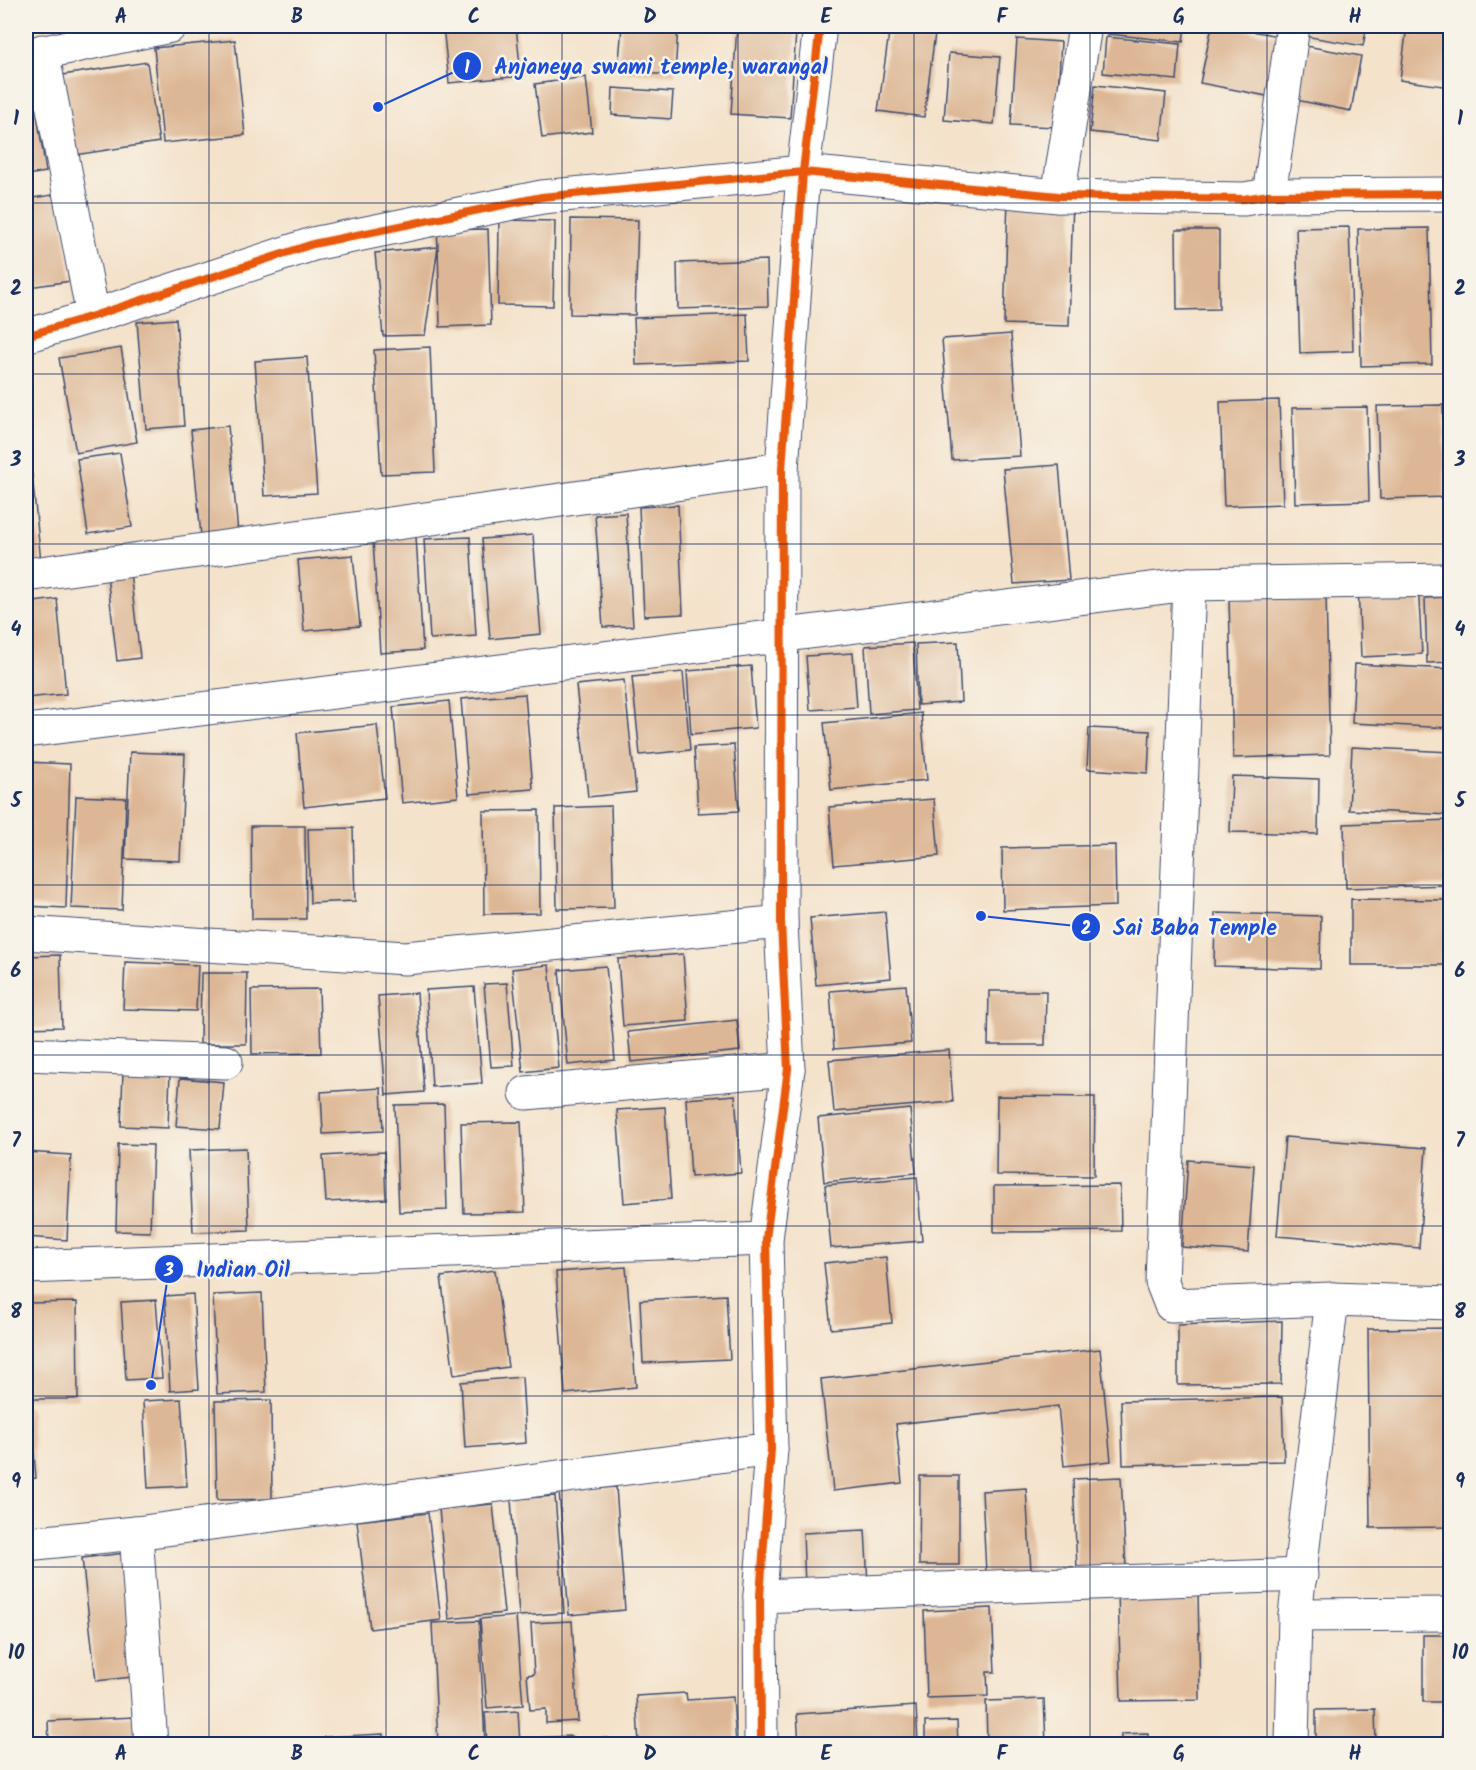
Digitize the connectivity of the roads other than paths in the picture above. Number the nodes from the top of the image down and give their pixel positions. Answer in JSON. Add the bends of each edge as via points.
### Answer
{"nodes":[{"id":1,"x":170,"y":26,"type":"edge"},
{"id":2,"x":820,"y":26,"type":"edge"},
{"id":3,"x":1085,"y":26,"type":"edge"},
{"id":4,"x":1293,"y":26,"type":"edge"},
{"id":5,"x":34,"y":54,"type":"edge"},
{"id":6,"x":803,"y":172,"type":"junction"},
{"id":7,"x":1450,"y":194,"type":"edge"},
{"id":8,"x":1269,"y":195,"type":"junction"},
{"id":9,"x":1059,"y":196,"type":"junction"},
{"id":10,"x":93,"y":316,"type":"junction"},
{"id":11,"x":26,"y":336,"type":"edge"},
{"id":12,"x":782,"y":470,"type":"junction"},
{"id":13,"x":26,"y":575,"type":"edge"},
{"id":14,"x":1450,"y":580,"type":"edge"},
{"id":15,"x":1189,"y":584,"type":"junction"},
{"id":16,"x":783,"y":636,"type":"junction"},
{"id":17,"x":26,"y":731,"type":"edge"},
{"id":18,"x":781,"y":922,"type":"junction"},
{"id":19,"x":26,"y":933,"type":"edge"},
{"id":20,"x":26,"y":1054,"type":"edge"},
{"id":21,"x":226,"y":1062,"type":"dead end"},
{"id":22,"x":788,"y":1069,"type":"junction"},
{"id":23,"x":526,"y":1093,"type":"dead end"},
{"id":24,"x":766,"y":1239,"type":"junction"},
{"id":25,"x":26,"y":1267,"type":"edge"},
{"id":26,"x":1332,"y":1299,"type":"junction"},
{"id":27,"x":1450,"y":1303,"type":"edge"},
{"id":28,"x":771,"y":1449,"type":"junction"},
{"id":29,"x":136,"y":1533,"type":"junction"},
{"id":30,"x":26,"y":1544,"type":"edge"},
{"id":31,"x":1301,"y":1575,"type":"junction"},
{"id":32,"x":760,"y":1596,"type":"junction"},
{"id":33,"x":1450,"y":1614,"type":"edge"},
{"id":34,"x":1295,"y":1615,"type":"junction"},
{"id":35,"x":151,"y":1744,"type":"edge"},
{"id":36,"x":761,"y":1744,"type":"edge"},
{"id":37,"x":1292,"y":1744,"type":"edge"}],
"edges":[{"from":1,"to":5,"type":"street"},
{"from":2,"to":6,"type":"street"},
{"from":3,"to":9,"type":"street"},
{"from":4,"to":8,"type":"street"},
{"from":5,"to":10,"type":"street"},
{"from":6,"to":9,"type":"street"},
{"from":6,"to":10,"type":"street","via":[[519,201],[313,244]]},
{"from":6,"to":12,"type":"street"},
{"from":7,"to":8,"type":"street"},
{"from":8,"to":9,"type":"street","via":[[1244,199]]},
{"from":10,"to":11,"type":"street"},
{"from":12,"to":13,"type":"street"},
{"from":12,"to":16,"type":"street"},
{"from":14,"to":15,"type":"street"},
{"from":15,"to":16,"type":"street"},
{"from":15,"to":26,"type":"street","via":[[1162,1282],[1171,1305]]},
{"from":16,"to":17,"type":"street"},
{"from":16,"to":18,"type":"street"},
{"from":18,"to":19,"type":"street","via":[[405,958]]},
{"from":18,"to":22,"type":"street"},
{"from":20,"to":21,"type":"street"},
{"from":22,"to":23,"type":"street"},
{"from":22,"to":24,"type":"street"},
{"from":24,"to":25,"type":"street"},
{"from":24,"to":28,"type":"street"},
{"from":26,"to":27,"type":"street"},
{"from":26,"to":31,"type":"street"},
{"from":28,"to":29,"type":"street"},
{"from":28,"to":32,"type":"street"},
{"from":29,"to":30,"type":"street"},
{"from":29,"to":35,"type":"street"},
{"from":31,"to":32,"type":"street"},
{"from":31,"to":34,"type":"street"},
{"from":32,"to":36,"type":"street"},
{"from":33,"to":34,"type":"street"},
{"from":34,"to":37,"type":"street"}]}
